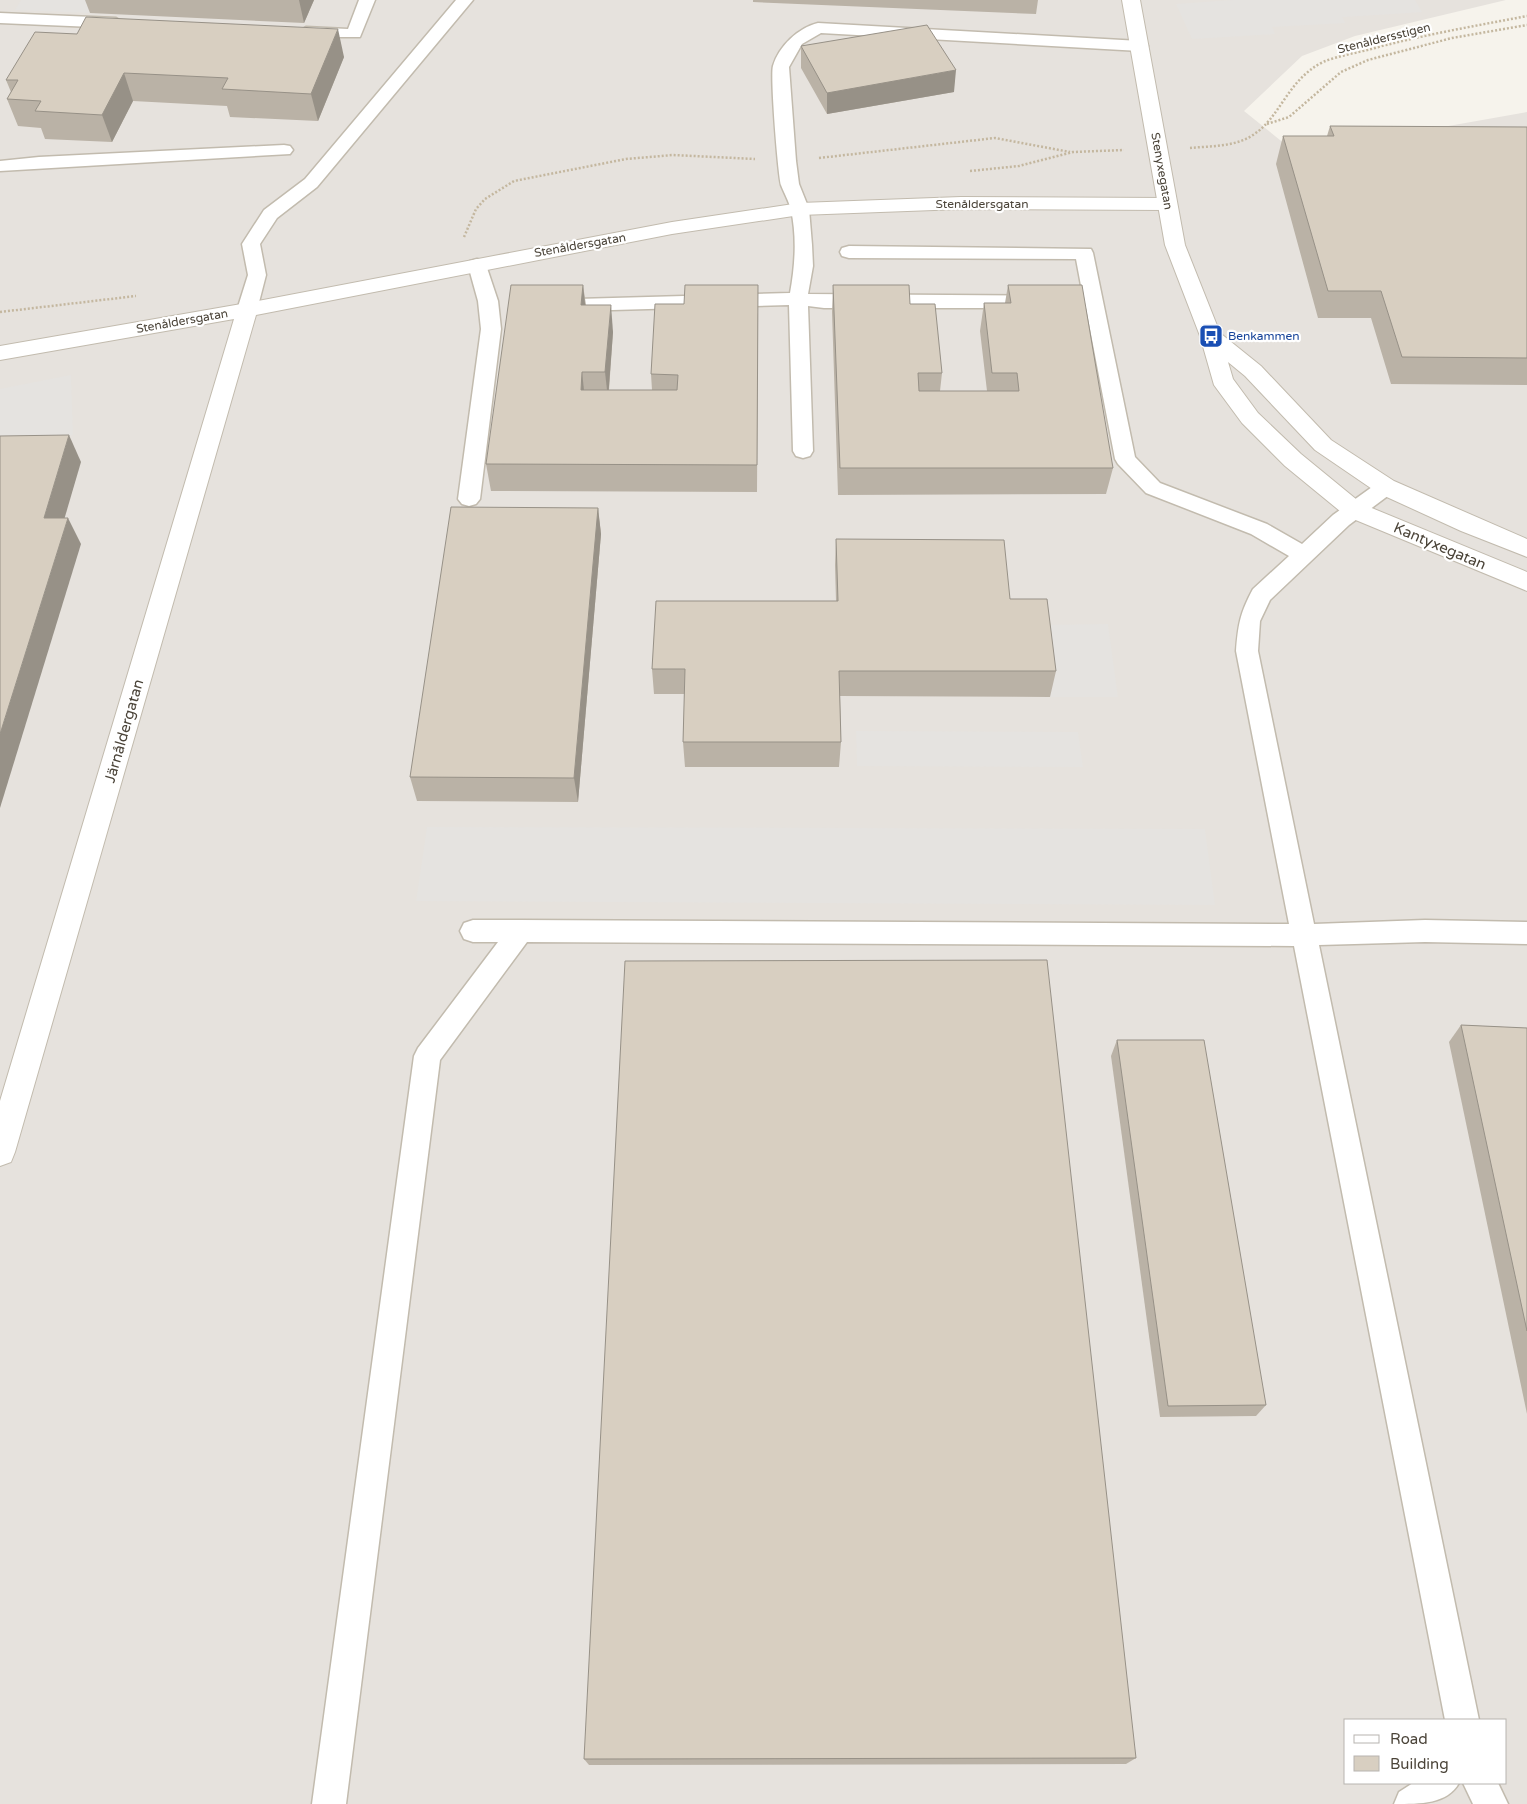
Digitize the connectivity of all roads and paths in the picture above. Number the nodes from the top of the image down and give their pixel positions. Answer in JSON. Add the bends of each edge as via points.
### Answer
{"nodes":[{"id":1,"x":368,"y":0,"type":"edge"},
{"id":2,"x":465,"y":0,"type":"edge"},
{"id":3,"x":1131,"y":0,"type":"edge"},
{"id":4,"x":1527,"y":16,"type":"edge"},
{"id":5,"x":0,"y":18,"type":"edge"},
{"id":6,"x":132,"y":24,"type":"edge"},
{"id":7,"x":1527,"y":25,"type":"edge"},
{"id":8,"x":287,"y":31,"type":"edge"},
{"id":9,"x":1140,"y":46,"type":"junction"},
{"id":10,"x":1266,"y":124,"type":"junction"},
{"id":11,"x":1158,"y":149,"type":"junction"},
{"id":12,"x":284,"y":150,"type":"dead end"},
{"id":13,"x":0,"y":166,"type":"edge"},
{"id":14,"x":1167,"y":204,"type":"junction"},
{"id":15,"x":800,"y":209,"type":"junction"},
{"id":16,"x":849,"y":252,"type":"dead end"},
{"id":17,"x":477,"y":265,"type":"junction"},
{"id":18,"x":798,"y":299,"type":"junction"},
{"id":19,"x":1094,"y":302,"type":"junction"},
{"id":20,"x":577,"y":305,"type":"edge"},
{"id":21,"x":247,"y":310,"type":"junction"},
{"id":22,"x":1211,"y":336,"type":"junction"},
{"id":23,"x":0,"y":353,"type":"edge"},
{"id":24,"x":803,"y":451,"type":"dead end"},
{"id":25,"x":1386,"y":487,"type":"junction"},
{"id":26,"x":469,"y":499,"type":"dead end"},
{"id":27,"x":1354,"y":510,"type":"junction"},
{"id":28,"x":1527,"y":548,"type":"edge"},
{"id":29,"x":1303,"y":554,"type":"junction"},
{"id":30,"x":1527,"y":582,"type":"edge"},
{"id":31,"x":473,"y":932,"type":"dead end"},
{"id":32,"x":521,"y":932,"type":"junction"},
{"id":33,"x":1527,"y":933,"type":"edge"},
{"id":34,"x":1302,"y":935,"type":"junction"},
{"id":35,"x":0,"y":1152,"type":"edge"},
{"id":36,"x":1462,"y":1719,"type":"edge"},
{"id":37,"x":1440,"y":1784,"type":"edge"},
{"id":38,"x":1480,"y":1784,"type":"edge"},
{"id":39,"x":329,"y":1804,"type":"edge"},
{"id":40,"x":1410,"y":1804,"type":"edge"},
{"id":41,"x":1490,"y":1804,"type":"edge"}],
"edges":[{"from":1,"to":8,"type":"lane","via":[[354,34]]},
{"from":2,"to":21,"type":"lane","via":[[310,183],[270,214],[250,244],[257,275]]},
{"from":3,"to":9,"type":"street","name":"Stenyxegatan"},
{"from":4,"to":10,"type":"path","name":"Stenåldersstigen","via":[[1416,37],[1324,62],[1304,75],[1287,93]]},
{"from":5,"to":6,"type":"lane"},
{"from":7,"to":10,"type":"path","via":[[1443,40],[1368,60],[1341,72],[1289,116]]},
{"from":9,"to":11,"type":"street","name":"Stenyxegatan"},
{"from":9,"to":15,"type":"lane","via":[[818,28],[796,41],[781,67],[786,161],[790,184]]},
{"from":10,"to":11,"type":"path","name":"Stenåldersstigen","via":[[1252,136],[1232,144]]},
{"from":11,"to":14,"type":"street","name":"Stenyxegatan"},
{"from":12,"to":13,"type":"lane"},
{"from":14,"to":15,"type":"street","name":"Stenåldersgatan","via":[[961,203]]},
{"from":14,"to":22,"type":"street","name":"Stenyxegatan","via":[[1175,245]]},
{"from":15,"to":17,"type":"street","name":"Stenåldersgatan","via":[[672,228]]},
{"from":15,"to":18,"type":"lane","via":[[804,266]]},
{"from":16,"to":19,"type":"lane","via":[[1084,253]]},
{"from":17,"to":21,"type":"street","name":"Stenåldersgatan"},
{"from":17,"to":26,"type":"lane","via":[[488,302],[491,329]]},
{"from":18,"to":19,"type":"lane","via":[[824,302]]},
{"from":18,"to":20,"type":"lane"},
{"from":18,"to":24,"type":"lane"},
{"from":19,"to":29,"type":"lane","via":[[1125,459],[1153,488],[1259,529]]},
{"from":21,"to":23,"type":"street","name":"Stenåldersgatan"},
{"from":21,"to":35,"type":"street","name":"Järnåldergatan"},
{"from":22,"to":25,"type":"street","name":"Stenyxegatan","via":[[1253,371],[1323,445]]},
{"from":22,"to":27,"type":"street","name":"Stenyxegatan","via":[[1222,380],[1250,418],[1293,460]]},
{"from":25,"to":27,"type":"lane"},
{"from":25,"to":28,"type":"street","name":"Kantyxegatan"},
{"from":27,"to":29,"type":"lane"},
{"from":27,"to":30,"type":"street","name":"Kantyxegatan"},
{"from":29,"to":34,"type":"lane","via":[[1261,595],[1249,621],[1247,651]]},
{"from":31,"to":32,"type":"lane"},
{"from":32,"to":34,"type":"lane"},
{"from":32,"to":39,"type":"lane","via":[[427,1056]]},
{"from":33,"to":34,"type":"lane","via":[[1425,931]]},
{"from":34,"to":36,"type":"lane"},
{"from":37,"to":40,"type":"lane"},
{"from":38,"to":41,"type":"lane"}]}
